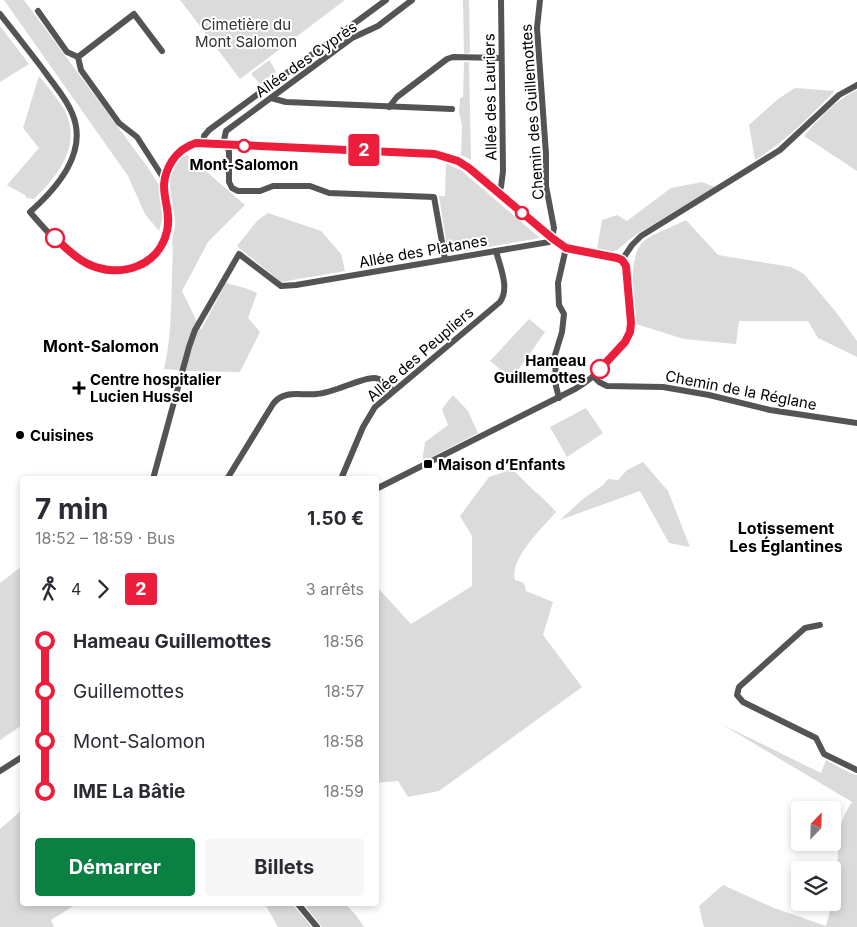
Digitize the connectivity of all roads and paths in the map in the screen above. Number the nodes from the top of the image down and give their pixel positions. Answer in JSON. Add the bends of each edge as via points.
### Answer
{"nodes":[{"id":1,"x":386,"y":0,"type":"edge"},
{"id":2,"x":412,"y":0,"type":"edge"},
{"id":3,"x":500,"y":0,"type":"edge"},
{"id":4,"x":540,"y":0,"type":"edge"},
{"id":5,"x":38,"y":11,"type":"dead end"},
{"id":6,"x":0,"y":14,"type":"edge"},
{"id":7,"x":162,"y":51,"type":"dead end"},
{"id":8,"x":78,"y":57,"type":"junction"},
{"id":9,"x":501,"y":58,"type":"junction"},
{"id":10,"x":857,"y":85,"type":"edge"},
{"id":11,"x":271,"y":98,"type":"junction"},
{"id":12,"x":389,"y":107,"type":"junction"},
{"id":13,"x":452,"y":109,"type":"dead end"},
{"id":14,"x":203,"y":143,"type":"junction"},
{"id":15,"x":226,"y":145,"type":"junction"},
{"id":16,"x":164,"y":179,"type":"junction"},
{"id":17,"x":498,"y":192,"type":"junction"},
{"id":18,"x":552,"y":238,"type":"junction"},
{"id":19,"x":566,"y":248,"type":"junction"},
{"id":20,"x":496,"y":251,"type":"junction"},
{"id":21,"x":445,"y":260,"type":"junction"},
{"id":22,"x":622,"y":260,"type":"junction"},
{"id":23,"x":593,"y":376,"type":"junction"},
{"id":24,"x":393,"y":391,"type":"junction"},
{"id":25,"x":559,"y":398,"type":"junction"},
{"id":26,"x":857,"y":423,"type":"edge"},
{"id":27,"x":155,"y":476,"type":"edge"},
{"id":28,"x":229,"y":476,"type":"edge"},
{"id":29,"x":342,"y":476,"type":"edge"},
{"id":30,"x":379,"y":488,"type":"edge"},
{"id":31,"x":820,"y":624,"type":"dead end"},
{"id":32,"x":20,"y":758,"type":"edge"},
{"id":33,"x":857,"y":770,"type":"edge"},
{"id":34,"x":0,"y":771,"type":"edge"},
{"id":35,"x":300,"y":906,"type":"edge"},
{"id":36,"x":317,"y":927,"type":"edge"}],
"edges":[{"from":1,"to":14,"type":"street","via":[[209,130]]},
{"from":2,"to":11,"type":"street","name":"Allée des Cyprès","via":[[378,26],[352,38]]},
{"from":3,"to":9,"type":"street","name":"Allée des Lauriers"},
{"from":4,"to":18,"type":"street","name":"Chemin des Guillemottes","via":[[537,28],[546,186],[554,228]]},
{"from":5,"to":8,"type":"street","via":[[67,52]]},
{"from":6,"to":16,"type":"street","via":[[73,114],[75,149],[67,170],[30,212],[55,238],[82,261],[98,268],[129,268],[152,259],[164,242],[168,221]]},
{"from":7,"to":8,"type":"street","via":[[134,14]]},
{"from":8,"to":16,"type":"street","via":[[81,70],[119,123],[136,137]]},
{"from":9,"to":12,"type":"street","via":[[448,59]]},
{"from":9,"to":17,"type":"street","name":"Allée des Lauriers","via":[[503,172]]},
{"from":10,"to":22,"type":"street","via":[[839,95],[780,150],[641,236]]},
{"from":11,"to":12,"type":"street","via":[[286,102]]},
{"from":11,"to":15,"type":"street","name":"Allée des Cyprès","via":[[226,131]]},
{"from":12,"to":13,"type":"street"},
{"from":14,"to":15,"type":"street"},
{"from":14,"to":16,"type":"street","via":[[190,145],[181,151]]},
{"from":15,"to":17,"type":"street","via":[[435,154],[458,161]]},
{"from":15,"to":21,"type":"street","via":[[229,151],[229,182],[235,190],[310,186],[329,193],[434,198]]},
{"from":17,"to":18,"type":"street"},
{"from":18,"to":19,"type":"street"},
{"from":18,"to":20,"type":"street","name":"Allée des Platanes","via":[[549,242]]},
{"from":19,"to":22,"type":"street"},
{"from":19,"to":25,"type":"street","via":[[558,282],[559,305],[564,314],[555,355]]},
{"from":20,"to":21,"type":"street","name":"Allée des Platanes"},
{"from":20,"to":24,"type":"street","name":"Allée des Peupliers","via":[[505,287],[504,297]]},
{"from":21,"to":27,"type":"street","name":"Allée des Platanes","via":[[281,286],[238,254],[189,347]]},
{"from":22,"to":23,"type":"street","via":[[628,275],[630,332],[616,354]]},
{"from":23,"to":25,"type":"street"},
{"from":23,"to":26,"type":"street","name":"Chemin de la Réglane","via":[[607,386],[664,387],[770,410]]},
{"from":24,"to":28,"type":"street","via":[[383,381],[371,378],[328,392],[280,396]]},
{"from":24,"to":29,"type":"street","name":"Allée des Peupliers","via":[[371,413]]},
{"from":25,"to":30,"type":"street"},
{"from":31,"to":33,"type":"street","via":[[805,628],[739,686],[737,695],[743,702],[816,738],[824,754]]},
{"from":32,"to":34,"type":"street"},
{"from":35,"to":36,"type":"street"}]}
